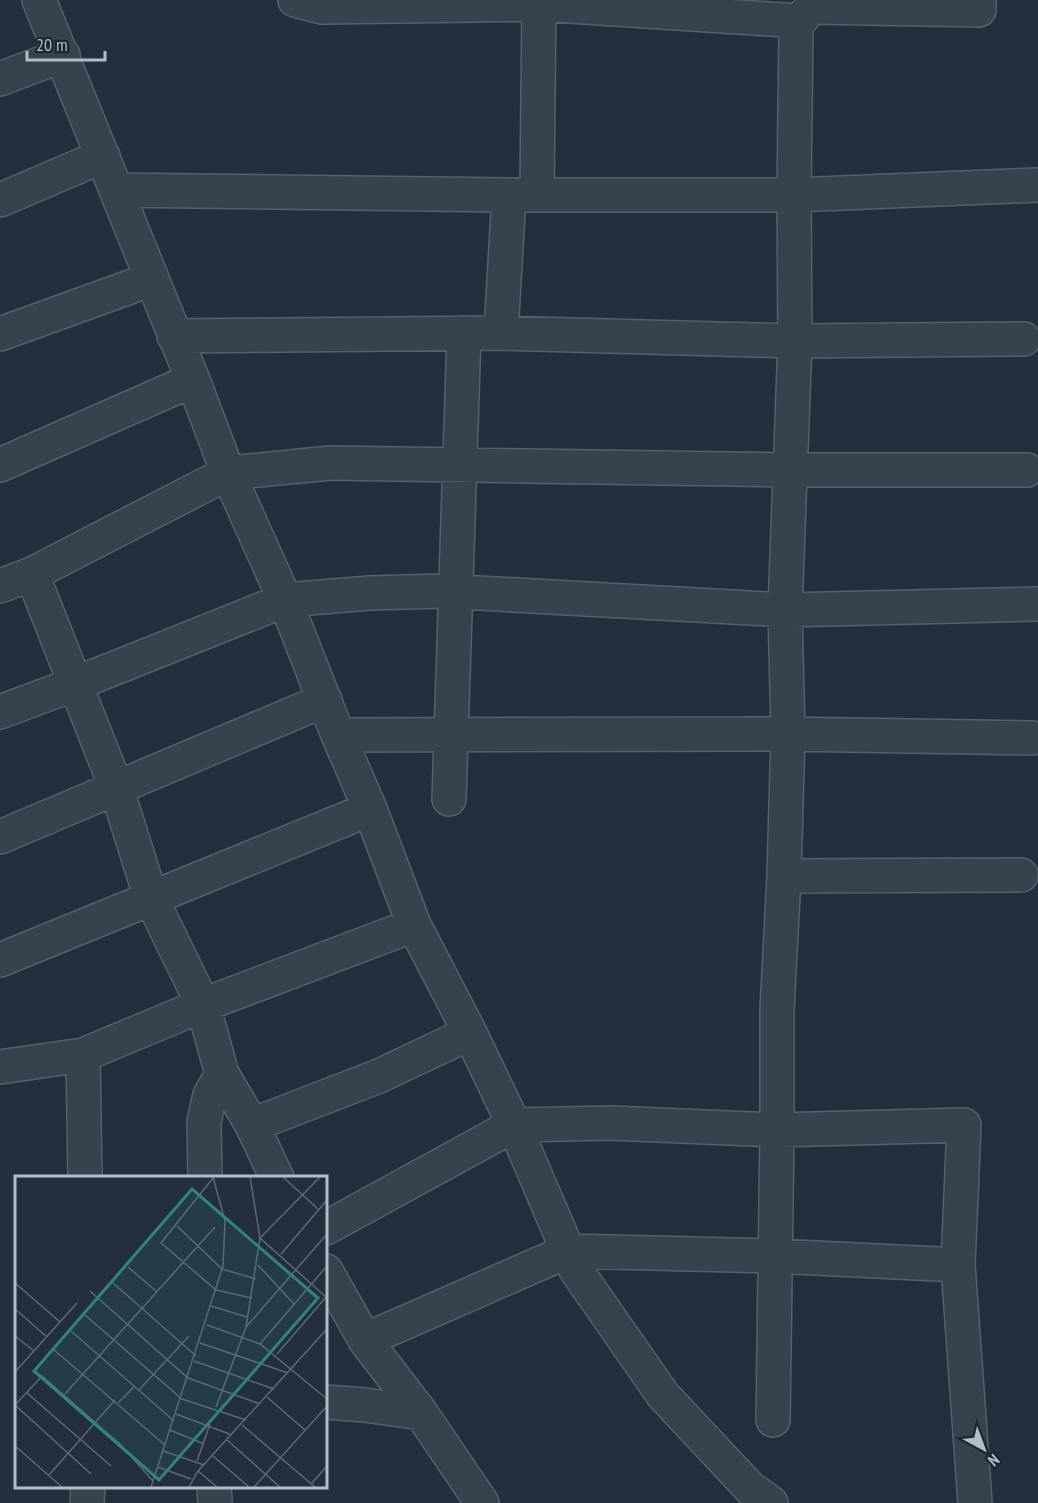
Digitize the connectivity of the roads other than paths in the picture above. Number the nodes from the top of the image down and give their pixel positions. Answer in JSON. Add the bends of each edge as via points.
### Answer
{"nodes":[{"id":1,"x":39,"y":0,"type":"edge"},
{"id":2,"x":295,"y":0,"type":"edge"},
{"id":3,"x":979,"y":0,"type":"edge"},
{"id":4,"x":539,"y":2,"type":"edge"},
{"id":5,"x":799,"y":21,"type":"junction"},
{"id":6,"x":63,"y":55,"type":"junction"},
{"id":7,"x":0,"y":79,"type":"edge"},
{"id":8,"x":103,"y":156,"type":"junction"},
{"id":9,"x":1037,"y":185,"type":"edge"},
{"id":10,"x":116,"y":190,"type":"junction"},
{"id":11,"x":523,"y":194,"type":"junction"},
{"id":12,"x":794,"y":195,"type":"junction"},
{"id":13,"x":0,"y":200,"type":"edge"},
{"id":14,"x":152,"y":279,"type":"junction"},
{"id":15,"x":464,"y":333,"type":"junction"},
{"id":16,"x":501,"y":333,"type":"junction"},
{"id":17,"x":0,"y":334,"type":"edge"},
{"id":18,"x":174,"y":336,"type":"junction"},
{"id":19,"x":1024,"y":339,"type":"dead end"},
{"id":20,"x":795,"y":341,"type":"junction"},
{"id":21,"x":193,"y":380,"type":"junction"},
{"id":22,"x":0,"y":465,"type":"edge"},
{"id":23,"x":460,"y":465,"type":"junction"},
{"id":24,"x":789,"y":470,"type":"junction"},
{"id":25,"x":1027,"y":470,"type":"dead end"},
{"id":26,"x":228,"y":473,"type":"junction"},
{"id":27,"x":32,"y":574,"type":"junction"},
{"id":28,"x":0,"y":586,"type":"edge"},
{"id":29,"x":455,"y":592,"type":"junction"},
{"id":30,"x":285,"y":600,"type":"junction"},
{"id":31,"x":1038,"y":604,"type":"edge"},
{"id":32,"x":785,"y":610,"type":"junction"},
{"id":33,"x":75,"y":684,"type":"junction"},
{"id":34,"x":325,"y":700,"type":"junction"},
{"id":35,"x":0,"y":712,"type":"edge"},
{"id":36,"x":788,"y":734,"type":"junction"},
{"id":37,"x":338,"y":735,"type":"junction"},
{"id":38,"x":451,"y":735,"type":"junction"},
{"id":39,"x":1032,"y":738,"type":"dead end"},
{"id":40,"x":116,"y":787,"type":"junction"},
{"id":41,"x":449,"y":799,"type":"dead end"},
{"id":42,"x":370,"y":809,"type":"junction"},
{"id":43,"x":0,"y":837,"type":"edge"},
{"id":44,"x":1021,"y":875,"type":"dead end"},
{"id":45,"x":784,"y":876,"type":"junction"},
{"id":46,"x":151,"y":898,"type":"junction"},
{"id":47,"x":414,"y":925,"type":"junction"},
{"id":48,"x":0,"y":960,"type":"edge"},
{"id":49,"x":203,"y":1005,"type":"junction"},
{"id":50,"x":470,"y":1033,"type":"junction"},
{"id":51,"x":83,"y":1055,"type":"junction"},
{"id":52,"x":0,"y":1067,"type":"edge"},
{"id":53,"x":222,"y":1074,"type":"junction"},
{"id":54,"x":252,"y":1125,"type":"junction"},
{"id":55,"x":514,"y":1125,"type":"junction"},
{"id":56,"x":777,"y":1130,"type":"junction"},
{"id":57,"x":85,"y":1176,"type":"edge"},
{"id":58,"x":205,"y":1176,"type":"edge"},
{"id":59,"x":276,"y":1176,"type":"edge"},
{"id":60,"x":327,"y":1227,"type":"edge"},
{"id":61,"x":568,"y":1251,"type":"junction"},
{"id":62,"x":775,"y":1256,"type":"junction"},
{"id":63,"x":958,"y":1265,"type":"junction"},
{"id":64,"x":327,"y":1273,"type":"edge"},
{"id":65,"x":365,"y":1340,"type":"junction"},
{"id":66,"x":327,"y":1402,"type":"edge"},
{"id":67,"x":421,"y":1413,"type":"junction"},
{"id":68,"x":772,"y":1420,"type":"dead end"},
{"id":69,"x":214,"y":1488,"type":"edge"},
{"id":70,"x":215,"y":1503,"type":"edge"},
{"id":71,"x":482,"y":1503,"type":"edge"},
{"id":72,"x":771,"y":1503,"type":"edge"},
{"id":73,"x":975,"y":1503,"type":"edge"}],
"edges":[{"from":1,"to":6,"type":"street"},
{"from":2,"to":4,"type":"street","via":[[322,7]]},
{"from":3,"to":5,"type":"street","via":[[979,10],[812,7]]},
{"from":4,"to":5,"type":"street"},
{"from":4,"to":11,"type":"street"},
{"from":5,"to":12,"type":"street"},
{"from":6,"to":7,"type":"street"},
{"from":6,"to":8,"type":"street"},
{"from":8,"to":10,"type":"street"},
{"from":8,"to":13,"type":"street"},
{"from":9,"to":12,"type":"street"},
{"from":10,"to":11,"type":"street"},
{"from":10,"to":14,"type":"street"},
{"from":11,"to":12,"type":"street"},
{"from":11,"to":16,"type":"street"},
{"from":12,"to":20,"type":"street"},
{"from":14,"to":17,"type":"street"},
{"from":14,"to":18,"type":"street"},
{"from":15,"to":16,"type":"street"},
{"from":15,"to":18,"type":"street"},
{"from":15,"to":23,"type":"street"},
{"from":16,"to":20,"type":"street"},
{"from":18,"to":21,"type":"street"},
{"from":19,"to":20,"type":"street"},
{"from":20,"to":24,"type":"street"},
{"from":21,"to":22,"type":"street"},
{"from":21,"to":26,"type":"street"},
{"from":23,"to":24,"type":"street"},
{"from":23,"to":26,"type":"street","via":[[331,463]]},
{"from":23,"to":29,"type":"street"},
{"from":24,"to":25,"type":"street"},
{"from":24,"to":32,"type":"street"},
{"from":26,"to":27,"type":"street"},
{"from":26,"to":30,"type":"street"},
{"from":27,"to":28,"type":"street"},
{"from":27,"to":33,"type":"street"},
{"from":29,"to":30,"type":"street"},
{"from":29,"to":32,"type":"street"},
{"from":29,"to":38,"type":"street"},
{"from":30,"to":33,"type":"street"},
{"from":30,"to":34,"type":"street"},
{"from":31,"to":32,"type":"street"},
{"from":32,"to":36,"type":"street"},
{"from":33,"to":35,"type":"street"},
{"from":33,"to":40,"type":"street"},
{"from":34,"to":37,"type":"street"},
{"from":34,"to":40,"type":"street"},
{"from":36,"to":38,"type":"street"},
{"from":36,"to":39,"type":"street"},
{"from":36,"to":45,"type":"street"},
{"from":37,"to":38,"type":"street"},
{"from":37,"to":42,"type":"street"},
{"from":38,"to":41,"type":"street"},
{"from":40,"to":43,"type":"street"},
{"from":40,"to":46,"type":"street"},
{"from":42,"to":46,"type":"street"},
{"from":42,"to":47,"type":"street"},
{"from":44,"to":45,"type":"street"},
{"from":45,"to":56,"type":"street","via":[[777,1010]]},
{"from":46,"to":48,"type":"street"},
{"from":46,"to":49,"type":"street"},
{"from":47,"to":49,"type":"street"},
{"from":47,"to":50,"type":"street"},
{"from":49,"to":51,"type":"street"},
{"from":49,"to":53,"type":"street"},
{"from":50,"to":54,"type":"street","via":[[380,1076]]},
{"from":50,"to":55,"type":"street"},
{"from":51,"to":52,"type":"street"},
{"from":51,"to":57,"type":"street"},
{"from":53,"to":54,"type":"street"},
{"from":53,"to":58,"type":"street","via":[[210,1095],[204,1122]]},
{"from":54,"to":59,"type":"street"},
{"from":55,"to":56,"type":"street","via":[[611,1123]]},
{"from":55,"to":60,"type":"street"},
{"from":55,"to":61,"type":"street"},
{"from":56,"to":62,"type":"street"},
{"from":56,"to":63,"type":"street","via":[[964,1125]]},
{"from":61,"to":62,"type":"street"},
{"from":61,"to":65,"type":"street"},
{"from":61,"to":72,"type":"street","via":[[576,1270],[663,1395],[750,1488]]},
{"from":62,"to":63,"type":"street"},
{"from":62,"to":68,"type":"street"},
{"from":63,"to":73,"type":"street"},
{"from":64,"to":65,"type":"street"},
{"from":65,"to":67,"type":"street"},
{"from":66,"to":67,"type":"street"},
{"from":67,"to":71,"type":"street"},
{"from":69,"to":70,"type":"street"}]}
